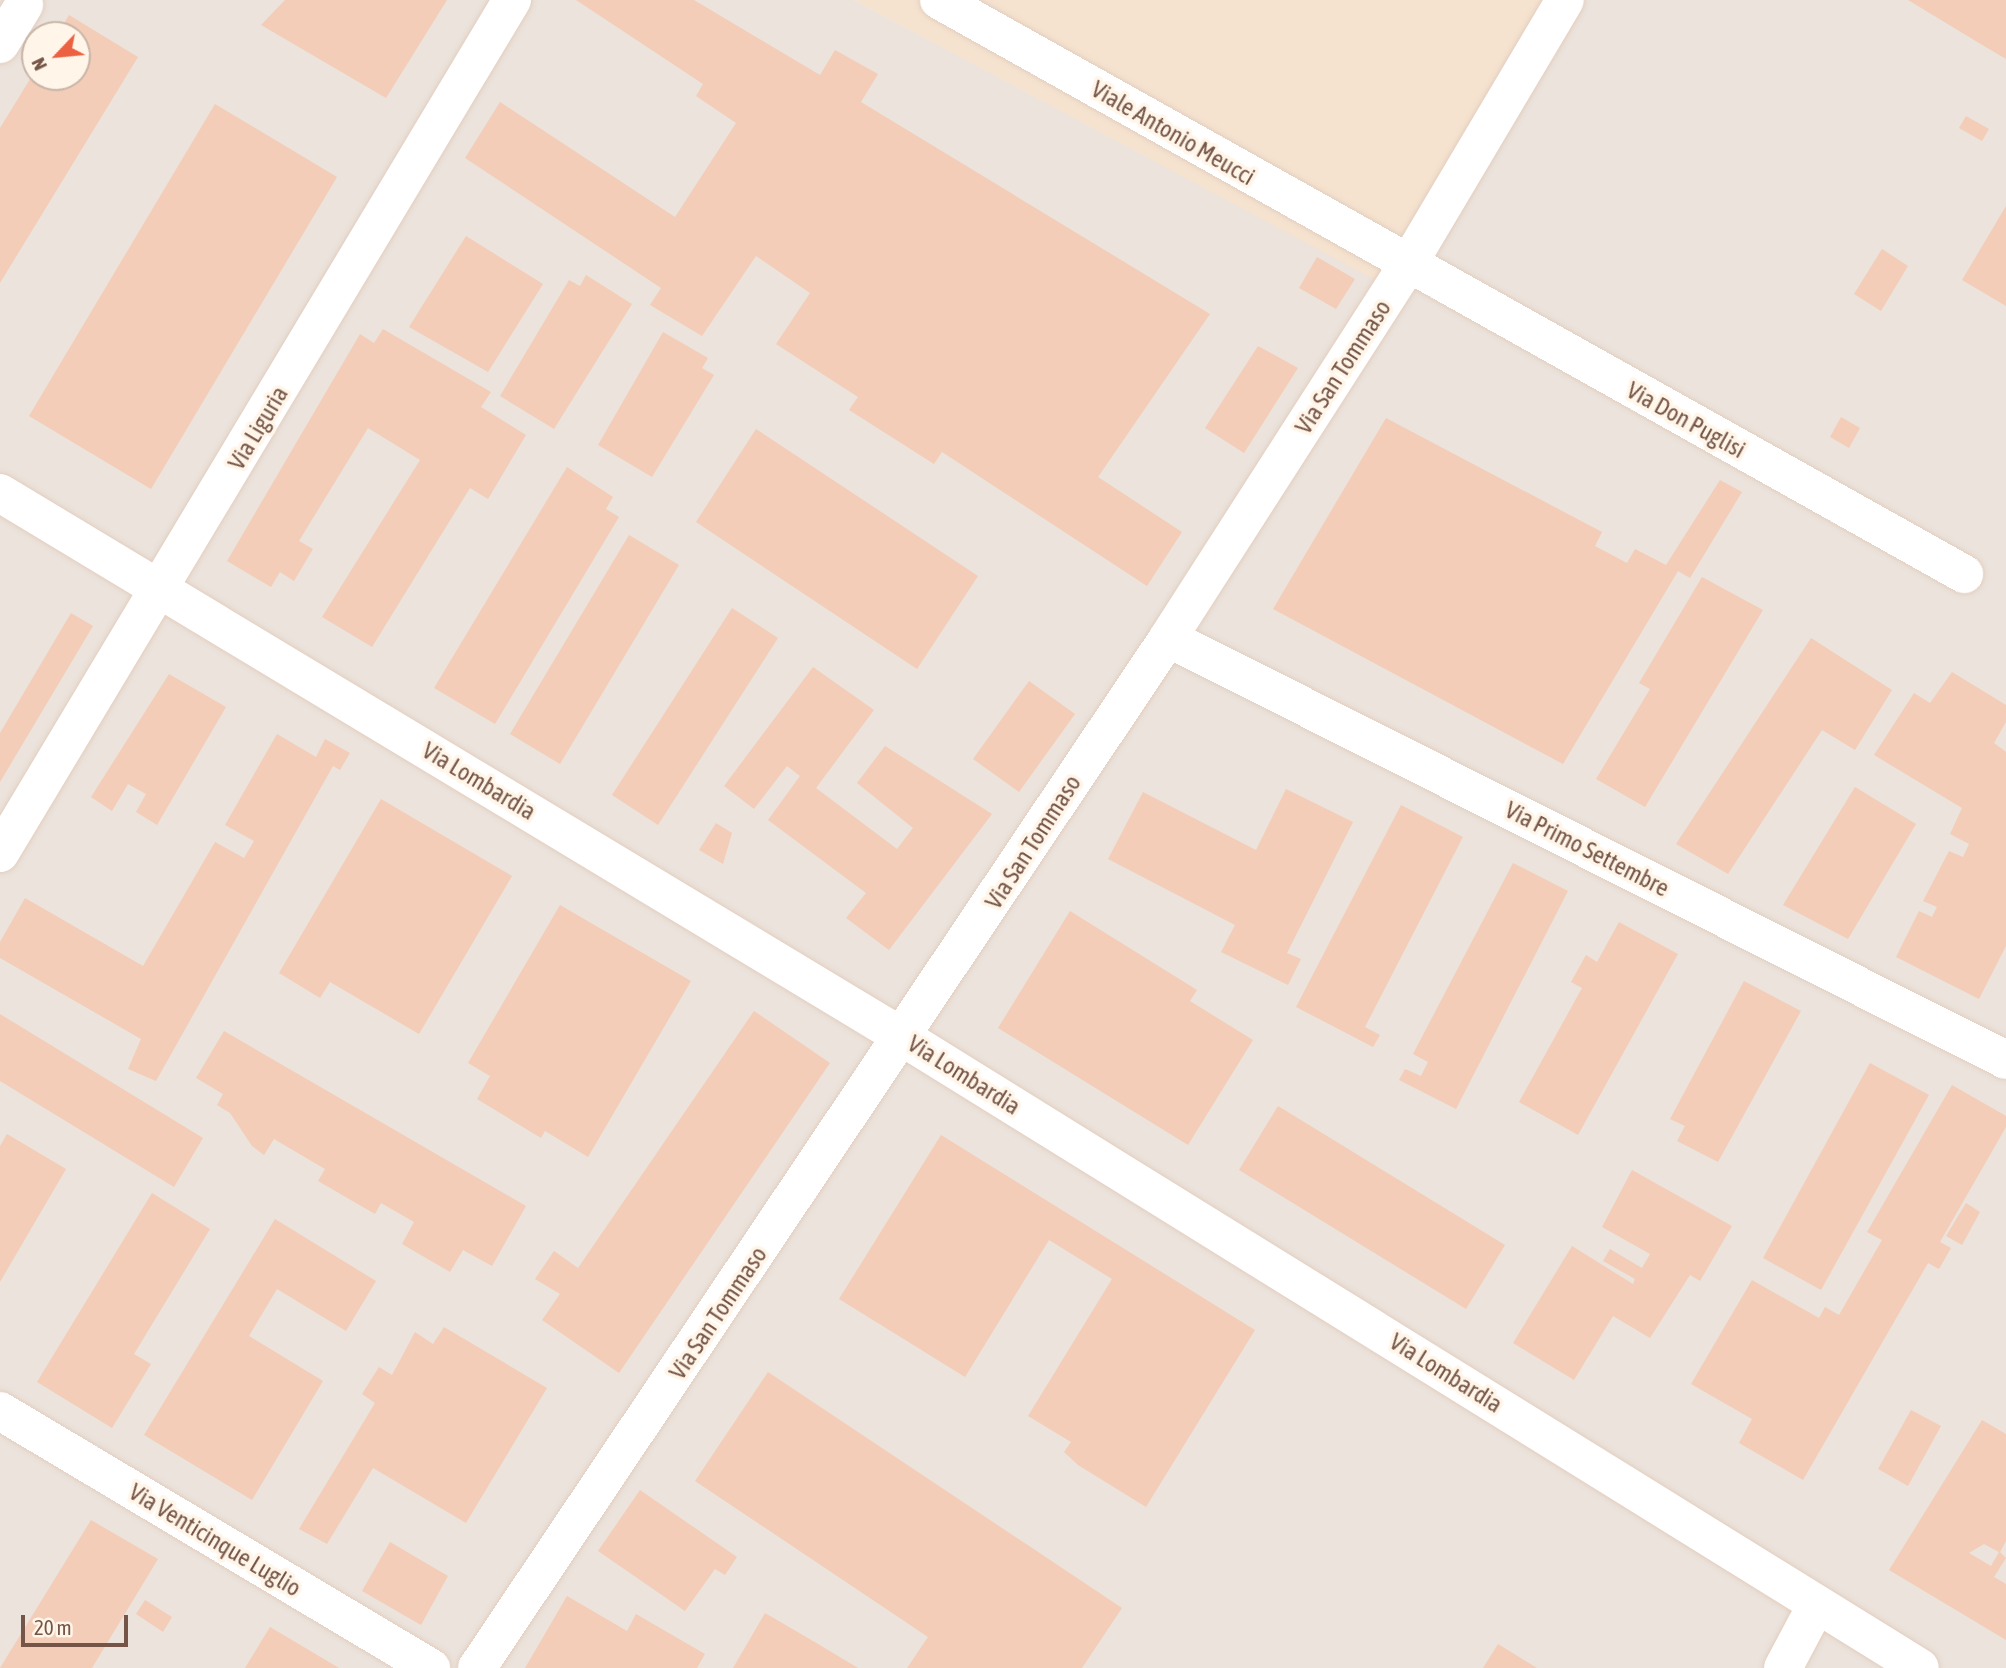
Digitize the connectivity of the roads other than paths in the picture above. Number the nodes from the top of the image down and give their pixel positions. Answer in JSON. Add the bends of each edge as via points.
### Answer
{"nodes":[{"id":1,"x":512,"y":0,"type":"edge"},
{"id":2,"x":939,"y":0,"type":"edge"},
{"id":3,"x":1565,"y":0,"type":"edge"},
{"id":4,"x":24,"y":5,"type":"dead end"},
{"id":5,"x":0,"y":44,"type":"edge"},
{"id":6,"x":1408,"y":267,"type":"junction"},
{"id":7,"x":0,"y":493,"type":"edge"},
{"id":8,"x":1964,"y":574,"type":"dead end"},
{"id":9,"x":162,"y":589,"type":"junction"},
{"id":10,"x":1168,"y":638,"type":"junction"},
{"id":11,"x":0,"y":853,"type":"edge"},
{"id":12,"x":904,"y":1038,"type":"junction"},
{"id":13,"x":2006,"y":1060,"type":"edge"},
{"id":14,"x":0,"y":1412,"type":"edge"},
{"id":15,"x":1817,"y":1604,"type":"junction"},
{"id":16,"x":431,"y":1668,"type":"edge"},
{"id":17,"x":477,"y":1668,"type":"edge"},
{"id":18,"x":1783,"y":1668,"type":"edge"},
{"id":19,"x":1920,"y":1668,"type":"edge"}],
"edges":[{"from":1,"to":9,"type":"street","name":"Via Liguria"},
{"from":2,"to":6,"type":"street","name":"Viale Antonio Meucci"},
{"from":3,"to":6,"type":"street","name":"Via San Tommaso"},
{"from":4,"to":5,"type":"street"},
{"from":6,"to":8,"type":"street","name":"Via Don Puglisi"},
{"from":6,"to":10,"type":"street","name":"Via San Tommaso"},
{"from":7,"to":9,"type":"street","name":"Via Lombardia"},
{"from":9,"to":11,"type":"street","name":"Via Liguria"},
{"from":9,"to":12,"type":"street","name":"Via Lombardia"},
{"from":10,"to":12,"type":"street","name":"Via San Tommaso"},
{"from":10,"to":13,"type":"street","name":"Via Primo Settembre"},
{"from":12,"to":15,"type":"street","name":"Via Lombardia"},
{"from":12,"to":17,"type":"street","name":"Via San Tommaso"},
{"from":14,"to":16,"type":"street","name":"Via Venticinque Luglio"},
{"from":15,"to":18,"type":"street"},
{"from":15,"to":19,"type":"street","name":"Via Lombardia"}]}
